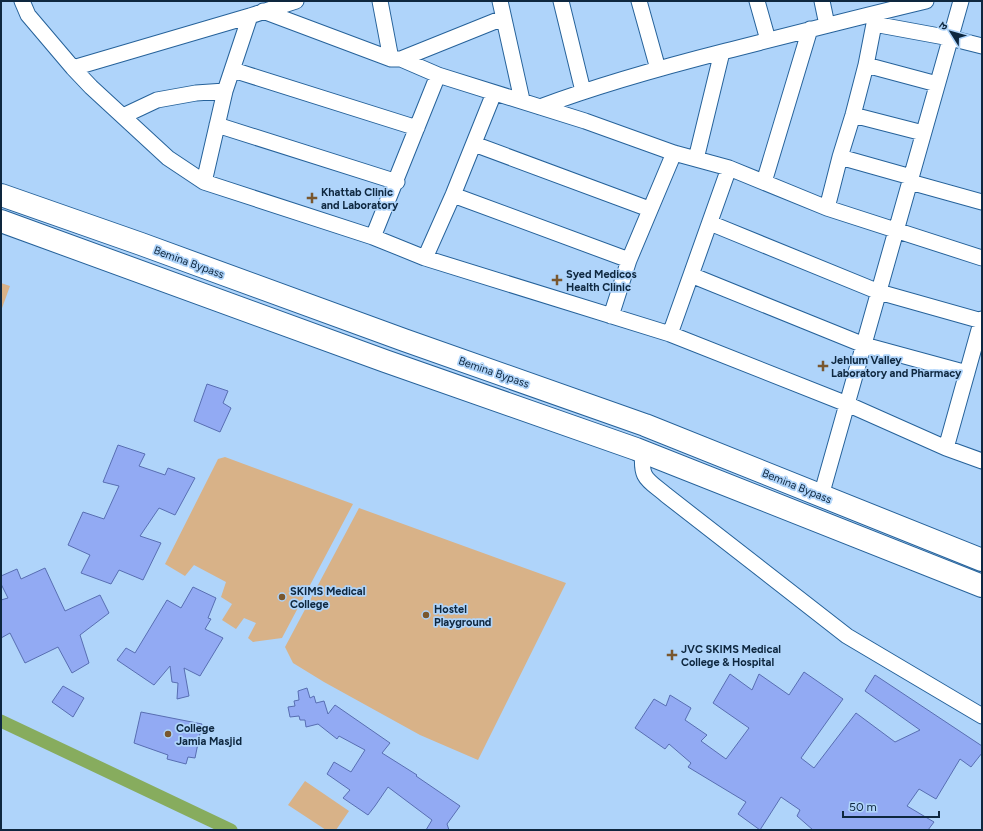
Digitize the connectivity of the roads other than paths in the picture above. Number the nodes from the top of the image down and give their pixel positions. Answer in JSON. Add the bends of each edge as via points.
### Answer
{"nodes":[{"id":1,"x":22,"y":1,"type":"edge"},
{"id":2,"x":296,"y":1,"type":"edge"},
{"id":3,"x":380,"y":1,"type":"edge"},
{"id":4,"x":500,"y":1,"type":"edge"},
{"id":5,"x":561,"y":1,"type":"edge"},
{"id":6,"x":639,"y":1,"type":"edge"},
{"id":7,"x":757,"y":1,"type":"edge"},
{"id":8,"x":822,"y":1,"type":"edge"},
{"id":9,"x":926,"y":1,"type":"edge"},
{"id":10,"x":961,"y":1,"type":"edge"},
{"id":11,"x":257,"y":14,"type":"junction"},
{"id":12,"x":503,"y":18,"type":"junction"},
{"id":13,"x":876,"y":19,"type":"junction"},
{"id":14,"x":827,"y":25,"type":"junction"},
{"id":15,"x":810,"y":29,"type":"junction"},
{"id":16,"x":950,"y":38,"type":"junction"},
{"id":17,"x":768,"y":40,"type":"junction"},
{"id":18,"x":982,"y":46,"type":"edge"},
{"id":19,"x":722,"y":52,"type":"junction"},
{"id":20,"x":396,"y":59,"type":"junction"},
{"id":21,"x":866,"y":66,"type":"junction"},
{"id":22,"x":73,"y":68,"type":"junction"},
{"id":23,"x":658,"y":69,"type":"junction"},
{"id":24,"x":233,"y":70,"type":"junction"},
{"id":25,"x":438,"y":75,"type":"junction"},
{"id":26,"x":937,"y":84,"type":"junction"},
{"id":27,"x":225,"y":91,"type":"junction"},
{"id":28,"x":583,"y":91,"type":"junction"},
{"id":29,"x":494,"y":93,"type":"junction"},
{"id":30,"x":522,"y":100,"type":"junction"},
{"id":31,"x":540,"y":107,"type":"junction"},
{"id":32,"x":853,"y":115,"type":"junction"},
{"id":33,"x":123,"y":116,"type":"junction"},
{"id":34,"x":217,"y":125,"type":"junction"},
{"id":35,"x":417,"y":128,"type":"junction"},
{"id":36,"x":923,"y":133,"type":"junction"},
{"id":37,"x":474,"y":144,"type":"junction"},
{"id":38,"x":674,"y":153,"type":"junction"},
{"id":39,"x":840,"y":157,"type":"junction"},
{"id":40,"x":696,"y":159,"type":"junction"},
{"id":41,"x":729,"y":168,"type":"junction"},
{"id":42,"x":910,"y":179,"type":"junction"},
{"id":43,"x":204,"y":182,"type":"junction"},
{"id":44,"x":396,"y":182,"type":"junction"},
{"id":45,"x":764,"y":182,"type":"junction"},
{"id":46,"x":1,"y":195,"type":"edge"},
{"id":47,"x":453,"y":195,"type":"junction"},
{"id":48,"x":982,"y":202,"type":"edge"},
{"id":49,"x":827,"y":208,"type":"junction"},
{"id":50,"x":649,"y":209,"type":"junction"},
{"id":51,"x":1,"y":221,"type":"edge"},
{"id":52,"x":710,"y":223,"type":"junction"},
{"id":53,"x":896,"y":231,"type":"junction"},
{"id":54,"x":374,"y":237,"type":"junction"},
{"id":55,"x":426,"y":258,"type":"junction"},
{"id":56,"x":982,"y":258,"type":"edge"},
{"id":57,"x":629,"y":260,"type":"junction"},
{"id":58,"x":691,"y":275,"type":"junction"},
{"id":59,"x":879,"y":292,"type":"junction"},
{"id":60,"x":611,"y":316,"type":"junction"},
{"id":61,"x":982,"y":320,"type":"edge"},
{"id":62,"x":670,"y":334,"type":"junction"},
{"id":63,"x":864,"y":345,"type":"junction"},
{"id":64,"x":967,"y":373,"type":"junction"},
{"id":65,"x":847,"y":404,"type":"junction"},
{"id":66,"x":946,"y":448,"type":"junction"},
{"id":67,"x":643,"y":452,"type":"junction"},
{"id":68,"x":982,"y":461,"type":"edge"},
{"id":69,"x":821,"y":496,"type":"junction"},
{"id":70,"x":982,"y":560,"type":"edge"},
{"id":71,"x":982,"y":586,"type":"edge"},
{"id":72,"x":982,"y":716,"type":"edge"}],
"edges":[{"from":1,"to":22,"type":"street","via":[[28,15]]},
{"from":2,"to":11,"type":"street"},
{"from":3,"to":20,"type":"street"},
{"from":4,"to":12,"type":"street"},
{"from":5,"to":28,"type":"street"},
{"from":6,"to":23,"type":"street"},
{"from":7,"to":17,"type":"street"},
{"from":8,"to":14,"type":"street"},
{"from":9,"to":13,"type":"street"},
{"from":10,"to":16,"type":"street"},
{"from":11,"to":20,"type":"street"},
{"from":11,"to":22,"type":"street"},
{"from":11,"to":24,"type":"street"},
{"from":12,"to":20,"type":"street"},
{"from":12,"to":30,"type":"street"},
{"from":13,"to":14,"type":"street"},
{"from":13,"to":16,"type":"street"},
{"from":13,"to":21,"type":"street"},
{"from":14,"to":15,"type":"street"},
{"from":15,"to":17,"type":"street"},
{"from":15,"to":45,"type":"street"},
{"from":16,"to":18,"type":"street"},
{"from":16,"to":26,"type":"street"},
{"from":17,"to":19,"type":"street"},
{"from":19,"to":23,"type":"street"},
{"from":19,"to":40,"type":"street"},
{"from":20,"to":25,"type":"street"},
{"from":21,"to":26,"type":"street"},
{"from":21,"to":32,"type":"street"},
{"from":22,"to":33,"type":"street"},
{"from":23,"to":28,"type":"street"},
{"from":24,"to":27,"type":"street"},
{"from":24,"to":35,"type":"street"},
{"from":25,"to":29,"type":"street"},
{"from":25,"to":35,"type":"street"},
{"from":26,"to":36,"type":"street"},
{"from":27,"to":33,"type":"street","via":[[157,100]]},
{"from":27,"to":34,"type":"street"},
{"from":28,"to":31,"type":"street"},
{"from":29,"to":30,"type":"street"},
{"from":29,"to":37,"type":"street"},
{"from":30,"to":31,"type":"street"},
{"from":31,"to":38,"type":"street"},
{"from":32,"to":36,"type":"street"},
{"from":32,"to":39,"type":"street"},
{"from":33,"to":43,"type":"street","via":[[168,158]]},
{"from":34,"to":43,"type":"street"},
{"from":34,"to":44,"type":"street"},
{"from":35,"to":44,"type":"street"},
{"from":36,"to":42,"type":"street"},
{"from":37,"to":47,"type":"street"},
{"from":37,"to":50,"type":"street"},
{"from":38,"to":40,"type":"street"},
{"from":38,"to":50,"type":"street"},
{"from":39,"to":42,"type":"street"},
{"from":39,"to":49,"type":"street"},
{"from":40,"to":41,"type":"street"},
{"from":41,"to":45,"type":"street"},
{"from":41,"to":52,"type":"street"},
{"from":42,"to":48,"type":"street"},
{"from":42,"to":53,"type":"street"},
{"from":43,"to":54,"type":"street"},
{"from":44,"to":54,"type":"street"},
{"from":45,"to":49,"type":"street"},
{"from":46,"to":69,"type":"highway","name":"Bemina Bypass","via":[[645,425]]},
{"from":47,"to":55,"type":"street"},
{"from":47,"to":57,"type":"street"},
{"from":49,"to":53,"type":"street"},
{"from":50,"to":57,"type":"street"},
{"from":51,"to":67,"type":"highway"},
{"from":52,"to":58,"type":"street"},
{"from":52,"to":59,"type":"street"},
{"from":53,"to":56,"type":"street"},
{"from":53,"to":59,"type":"street"},
{"from":54,"to":55,"type":"street"},
{"from":55,"to":60,"type":"street"},
{"from":57,"to":60,"type":"street"},
{"from":58,"to":62,"type":"street"},
{"from":58,"to":63,"type":"street"},
{"from":59,"to":61,"type":"street"},
{"from":59,"to":63,"type":"street"},
{"from":60,"to":62,"type":"street"},
{"from":61,"to":64,"type":"street"},
{"from":62,"to":65,"type":"street"},
{"from":63,"to":64,"type":"street"},
{"from":63,"to":65,"type":"street"},
{"from":64,"to":66,"type":"street"},
{"from":65,"to":66,"type":"street"},
{"from":65,"to":69,"type":"street"},
{"from":66,"to":68,"type":"street"},
{"from":67,"to":71,"type":"highway"},
{"from":67,"to":72,"type":"street","via":[[642,471],[646,479],[666,496],[848,636]]},
{"from":69,"to":70,"type":"highway","name":"Bemina Bypass"}]}
